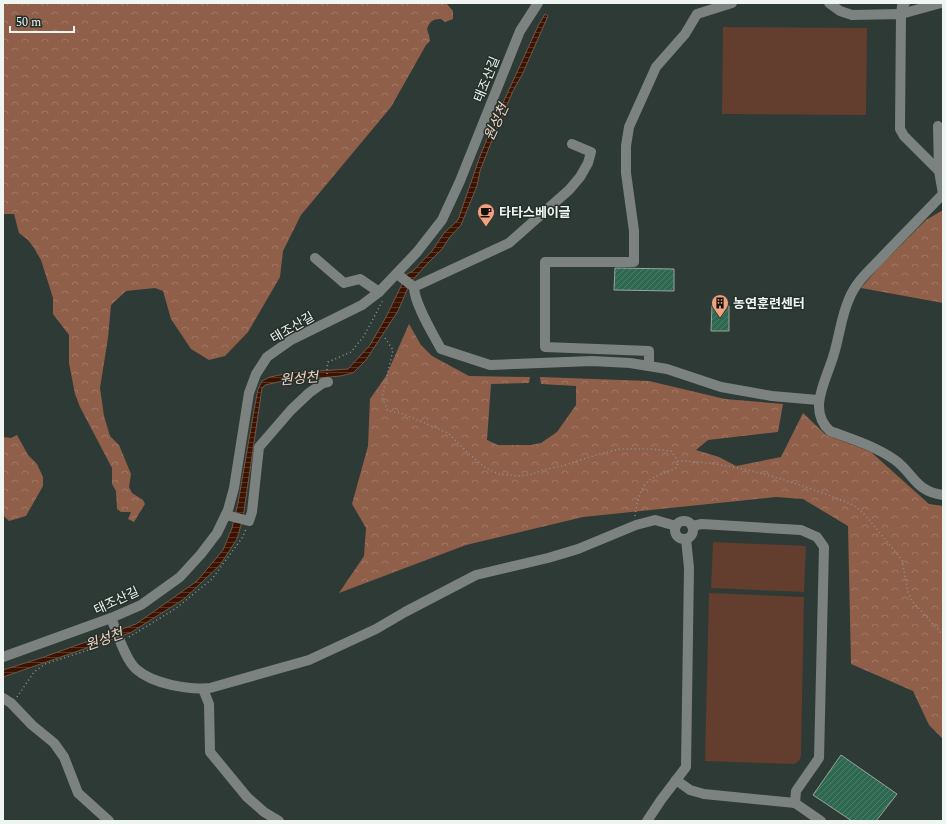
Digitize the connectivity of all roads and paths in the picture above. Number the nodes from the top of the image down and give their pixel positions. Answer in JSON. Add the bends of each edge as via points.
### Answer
{"nodes":[{"id":1,"x":538,"y":3,"type":"edge"},
{"id":2,"x":732,"y":3,"type":"edge"},
{"id":3,"x":829,"y":3,"type":"edge"},
{"id":4,"x":905,"y":3,"type":"edge"},
{"id":5,"x":941,"y":3,"type":"edge"},
{"id":6,"x":901,"y":14,"type":"junction"},
{"id":7,"x":938,"y":126,"type":"dead end"},
{"id":8,"x":572,"y":144,"type":"dead end"},
{"id":9,"x":938,"y":171,"type":"junction"},
{"id":10,"x":943,"y":194,"type":"edge"},
{"id":11,"x":315,"y":258,"type":"dead end"},
{"id":12,"x":399,"y":276,"type":"junction"},
{"id":13,"x":412,"y":286,"type":"junction"},
{"id":14,"x":383,"y":293,"type":"junction"},
{"id":15,"x":386,"y":338,"type":"dead end"},
{"id":16,"x":648,"y":366,"type":"junction"},
{"id":17,"x":327,"y":368,"type":"dead end"},
{"id":18,"x":328,"y":382,"type":"dead end"},
{"id":19,"x":818,"y":400,"type":"junction"},
{"id":20,"x":678,"y":461,"type":"junction"},
{"id":21,"x":943,"y":495,"type":"edge"},
{"id":22,"x":229,"y":515,"type":"junction"},
{"id":23,"x":248,"y":520,"type":"junction"},
{"id":24,"x":634,"y":525,"type":"junction"},
{"id":25,"x":676,"y":526,"type":"junction"},
{"id":26,"x":692,"y":526,"type":"junction"},
{"id":27,"x":686,"y":539,"type":"junction"},
{"id":28,"x":113,"y":623,"type":"junction"},
{"id":29,"x":943,"y":635,"type":"edge"},
{"id":30,"x":119,"y":640,"type":"junction"},
{"id":31,"x":3,"y":657,"type":"edge"},
{"id":32,"x":203,"y":688,"type":"junction"},
{"id":33,"x":7,"y":700,"type":"edge"},
{"id":34,"x":676,"y":780,"type":"junction"},
{"id":35,"x":795,"y":803,"type":"junction"},
{"id":36,"x":109,"y":821,"type":"edge"},
{"id":37,"x":279,"y":821,"type":"edge"},
{"id":38,"x":647,"y":821,"type":"edge"},
{"id":39,"x":821,"y":821,"type":"edge"}],
"edges":[{"from":1,"to":12,"type":"street","name":"태조산길","via":[[520,31],[442,220]]},
{"from":2,"to":16,"type":"street","via":[[697,14],[685,34],[656,67],[629,126],[626,173],[634,231],[634,262],[545,262],[545,347],[649,351]]},
{"from":3,"to":6,"type":"street","via":[[840,11],[852,15]]},
{"from":4,"to":6,"type":"street"},
{"from":5,"to":6,"type":"street"},
{"from":6,"to":9,"type":"street","via":[[900,129]]},
{"from":7,"to":9,"type":"street"},
{"from":8,"to":13,"type":"street","via":[[591,152],[588,163],[573,186],[538,219],[509,243]]},
{"from":9,"to":10,"type":"street"},
{"from":10,"to":19,"type":"street","via":[[861,280],[849,297],[840,324],[834,358]]},
{"from":11,"to":14,"type":"street","via":[[344,282],[360,279]]},
{"from":12,"to":13,"type":"street"},
{"from":12,"to":14,"type":"street","name":"태조산길"},
{"from":13,"to":16,"type":"street","via":[[441,349],[490,365],[592,362]]},
{"from":14,"to":17,"type":"path","via":[[360,342],[351,352],[328,362]]},
{"from":14,"to":22,"type":"street","name":"태조산길","via":[[291,340],[267,357],[248,393]]},
{"from":15,"to":20,"type":"path","via":[[393,350],[382,398],[388,410],[448,433],[487,469],[512,476],[530,475],[620,449],[671,451]]},
{"from":16,"to":19,"type":"street","via":[[667,369],[721,388]]},
{"from":18,"to":23,"type":"street","via":[[323,383],[291,410],[259,447],[252,512]]},
{"from":19,"to":21,"type":"street","via":[[823,425],[830,431],[878,449],[896,460],[919,486],[933,494]]},
{"from":20,"to":24,"type":"path","via":[[677,468],[650,480],[643,487],[638,496]]},
{"from":20,"to":29,"type":"path","via":[[723,465],[761,474],[856,507],[902,560],[912,601]]},
{"from":22,"to":23,"type":"street"},
{"from":22,"to":28,"type":"street","name":"태조산길","via":[[201,554],[180,577]]},
{"from":23,"to":30,"type":"path","via":[[242,538],[212,579],[175,609],[133,636]]},
{"from":24,"to":25,"type":"street","via":[[655,520]]},
{"from":24,"to":32,"type":"street","via":[[578,549],[476,575],[376,629],[309,660]]},
{"from":25,"to":26,"type":"street","via":[[683,521]]},
{"from":25,"to":27,"type":"street","via":[[676,535]]},
{"from":26,"to":27,"type":"street","via":[[692,535]]},
{"from":26,"to":35,"type":"street","via":[[702,524],[802,530],[817,537],[824,547],[819,758],[796,791]]},
{"from":27,"to":34,"type":"street","via":[[689,568],[686,766]]},
{"from":28,"to":30,"type":"street"},
{"from":28,"to":31,"type":"street","name":"태조산길"},
{"from":30,"to":32,"type":"street","via":[[135,668],[147,676],[168,684]]},
{"from":30,"to":33,"type":"path","via":[[45,664],[34,672],[26,686]]},
{"from":32,"to":37,"type":"street","via":[[209,704],[210,752],[247,798]]},
{"from":33,"to":36,"type":"street","via":[[54,743],[64,757],[78,793]]},
{"from":34,"to":35,"type":"street","via":[[690,790],[704,794]]},
{"from":34,"to":38,"type":"street"},
{"from":35,"to":39,"type":"street"}]}
